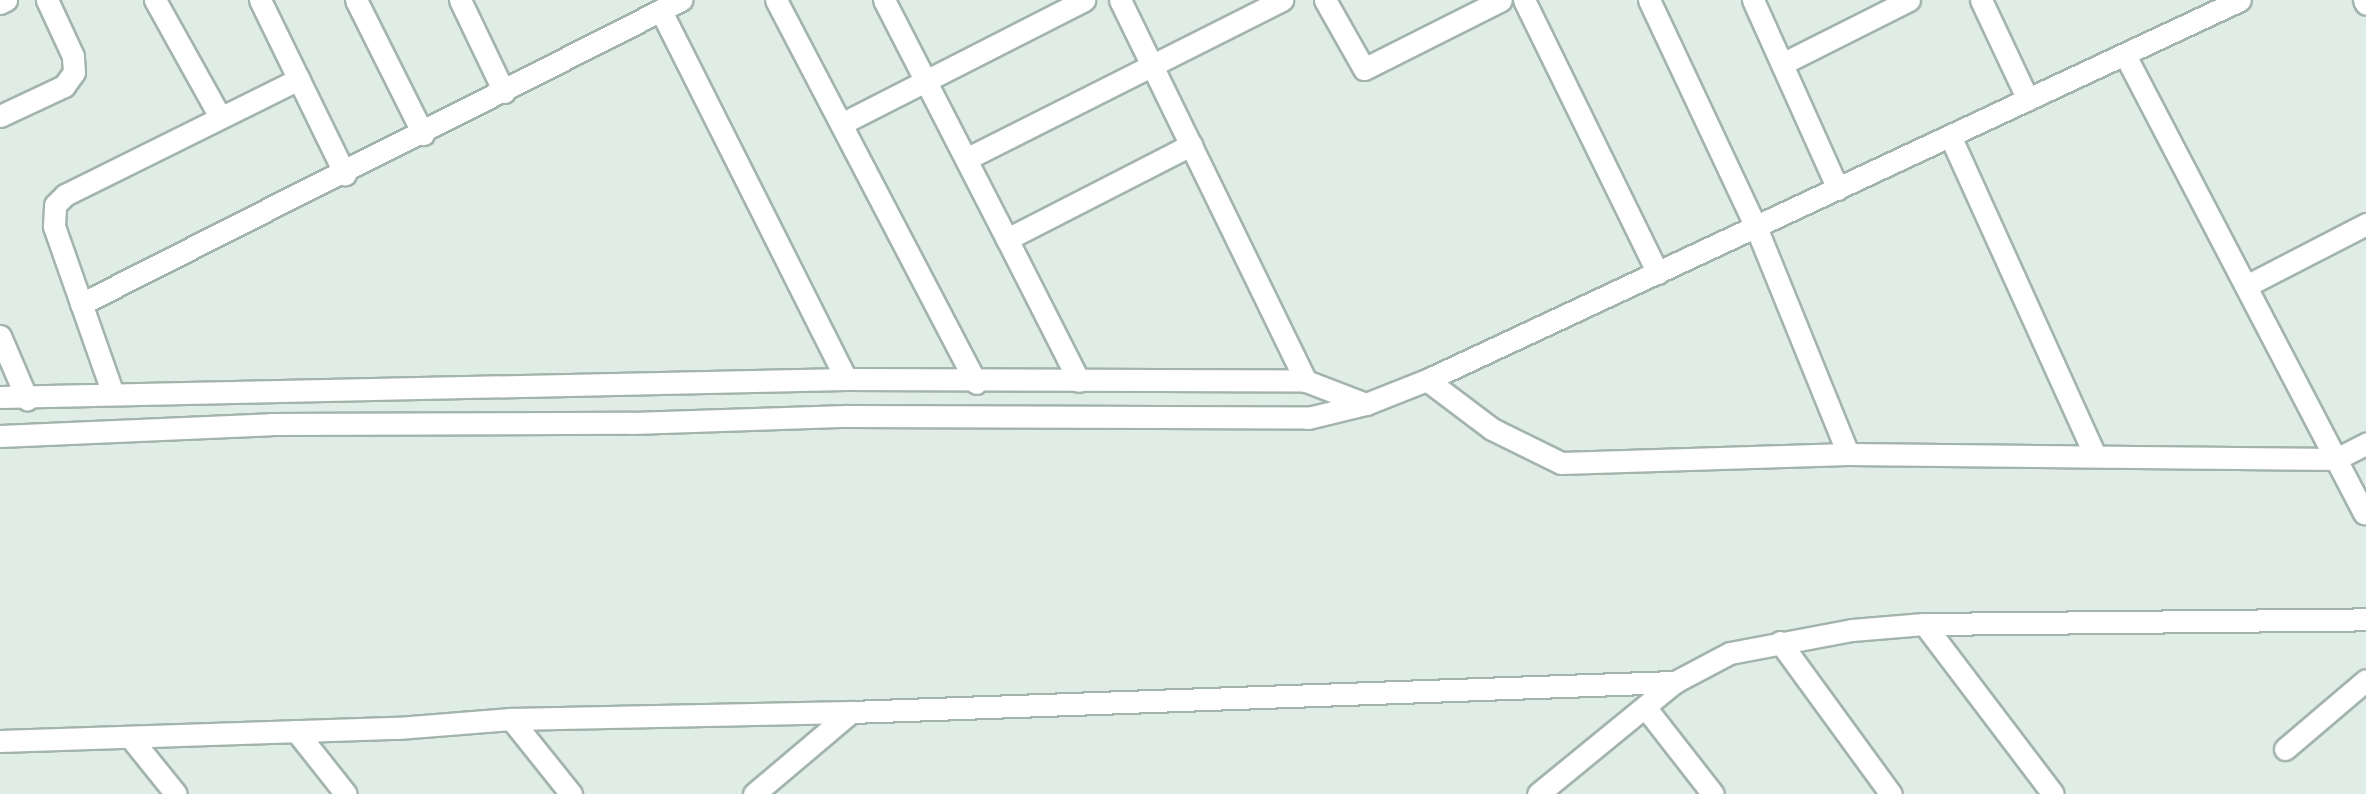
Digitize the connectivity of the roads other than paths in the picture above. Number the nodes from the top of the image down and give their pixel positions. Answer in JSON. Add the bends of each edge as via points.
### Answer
{"nodes":[{"id":1,"x":6,"y":0,"type":"edge"},
{"id":2,"x":47,"y":0,"type":"edge"},
{"id":3,"x":155,"y":0,"type":"edge"},
{"id":4,"x":260,"y":0,"type":"edge"},
{"id":5,"x":356,"y":0,"type":"edge"},
{"id":6,"x":460,"y":0,"type":"edge"},
{"id":7,"x":681,"y":0,"type":"edge"},
{"id":8,"x":776,"y":0,"type":"edge"},
{"id":9,"x":884,"y":0,"type":"edge"},
{"id":10,"x":1084,"y":0,"type":"edge"},
{"id":11,"x":1120,"y":0,"type":"edge"},
{"id":12,"x":1282,"y":0,"type":"edge"},
{"id":13,"x":1325,"y":0,"type":"edge"},
{"id":14,"x":1501,"y":0,"type":"edge"},
{"id":15,"x":1524,"y":0,"type":"edge"},
{"id":16,"x":1648,"y":0,"type":"edge"},
{"id":17,"x":1753,"y":0,"type":"edge"},
{"id":18,"x":1909,"y":0,"type":"edge"},
{"id":19,"x":1981,"y":0,"type":"edge"},
{"id":20,"x":2240,"y":0,"type":"edge"},
{"id":21,"x":0,"y":3,"type":"edge"},
{"id":22,"x":661,"y":11,"type":"junction"},
{"id":23,"x":2125,"y":55,"type":"junction"},
{"id":24,"x":1782,"y":64,"type":"junction"},
{"id":25,"x":1152,"y":66,"type":"junction"},
{"id":26,"x":299,"y":79,"type":"junction"},
{"id":27,"x":927,"y":82,"type":"junction"},
{"id":28,"x":504,"y":92,"type":"junction"},
{"id":29,"x":2028,"y":100,"type":"junction"},
{"id":30,"x":0,"y":116,"type":"edge"},
{"id":31,"x":220,"y":117,"type":"junction"},
{"id":32,"x":841,"y":124,"type":"junction"},
{"id":33,"x":423,"y":134,"type":"junction"},
{"id":34,"x":1951,"y":138,"type":"junction"},
{"id":35,"x":1191,"y":145,"type":"junction"},
{"id":36,"x":966,"y":159,"type":"junction"},
{"id":37,"x":345,"y":174,"type":"junction"},
{"id":38,"x":1838,"y":189,"type":"junction"},
{"id":39,"x":2366,"y":224,"type":"edge"},
{"id":40,"x":1756,"y":227,"type":"junction"},
{"id":41,"x":1007,"y":239,"type":"junction"},
{"id":42,"x":1658,"y":273,"type":"junction"},
{"id":43,"x":2246,"y":286,"type":"junction"},
{"id":44,"x":81,"y":304,"type":"junction"},
{"id":45,"x":0,"y":335,"type":"edge"},
{"id":46,"x":846,"y":379,"type":"junction"},
{"id":47,"x":1079,"y":380,"type":"junction"},
{"id":48,"x":1427,"y":380,"type":"junction"},
{"id":49,"x":1306,"y":381,"type":"junction"},
{"id":50,"x":976,"y":383,"type":"junction"},
{"id":51,"x":113,"y":394,"type":"junction"},
{"id":52,"x":0,"y":397,"type":"edge"},
{"id":53,"x":27,"y":399,"type":"junction"},
{"id":54,"x":1366,"y":404,"type":"junction"},
{"id":55,"x":0,"y":436,"type":"edge"},
{"id":56,"x":2366,"y":444,"type":"edge"},
{"id":57,"x":1848,"y":454,"type":"junction"},
{"id":58,"x":2095,"y":456,"type":"junction"},
{"id":59,"x":2336,"y":459,"type":"junction"},
{"id":60,"x":2364,"y":513,"type":"edge"},
{"id":61,"x":2366,"y":619,"type":"edge"},
{"id":62,"x":1924,"y":624,"type":"junction"},
{"id":63,"x":1780,"y":642,"type":"junction"},
{"id":64,"x":2366,"y":680,"type":"edge"},
{"id":65,"x":1675,"y":682,"type":"junction"},
{"id":66,"x":1645,"y":707,"type":"junction"},
{"id":67,"x":850,"y":712,"type":"junction"},
{"id":68,"x":512,"y":719,"type":"junction"},
{"id":69,"x":296,"y":731,"type":"junction"},
{"id":70,"x":130,"y":737,"type":"junction"},
{"id":71,"x":0,"y":741,"type":"edge"},
{"id":72,"x":2285,"y":749,"type":"dead end"},
{"id":73,"x":1544,"y":792,"type":"edge"},
{"id":74,"x":176,"y":794,"type":"edge"},
{"id":75,"x":346,"y":794,"type":"edge"},
{"id":76,"x":571,"y":794,"type":"edge"},
{"id":77,"x":754,"y":794,"type":"edge"},
{"id":78,"x":1713,"y":794,"type":"edge"},
{"id":79,"x":1891,"y":794,"type":"edge"},
{"id":80,"x":2053,"y":794,"type":"edge"}],
"edges":[{"from":1,"to":21,"type":"street"},
{"from":2,"to":30,"type":"street","via":[[73,56],[74,72],[64,86]]},
{"from":3,"to":31,"type":"street"},
{"from":4,"to":26,"type":"street"},
{"from":5,"to":33,"type":"street"},
{"from":6,"to":28,"type":"street"},
{"from":7,"to":22,"type":"street"},
{"from":8,"to":32,"type":"street"},
{"from":9,"to":27,"type":"street"},
{"from":10,"to":27,"type":"street"},
{"from":11,"to":25,"type":"street"},
{"from":12,"to":25,"type":"street"},
{"from":13,"to":14,"type":"street","via":[[1364,69]]},
{"from":15,"to":42,"type":"street"},
{"from":16,"to":40,"type":"street"},
{"from":17,"to":24,"type":"street"},
{"from":18,"to":24,"type":"street"},
{"from":19,"to":29,"type":"street"},
{"from":20,"to":23,"type":"street"},
{"from":22,"to":28,"type":"street"},
{"from":22,"to":46,"type":"street"},
{"from":23,"to":29,"type":"street"},
{"from":23,"to":43,"type":"street"},
{"from":24,"to":38,"type":"street"},
{"from":25,"to":35,"type":"street"},
{"from":25,"to":36,"type":"street"},
{"from":26,"to":31,"type":"street"},
{"from":26,"to":37,"type":"street"},
{"from":27,"to":32,"type":"street"},
{"from":27,"to":36,"type":"street"},
{"from":28,"to":33,"type":"street"},
{"from":29,"to":34,"type":"street"},
{"from":31,"to":44,"type":"street","via":[[65,195],[55,205],[54,226]]},
{"from":32,"to":50,"type":"street"},
{"from":33,"to":37,"type":"street"},
{"from":34,"to":38,"type":"street"},
{"from":34,"to":58,"type":"street"},
{"from":35,"to":41,"type":"street"},
{"from":35,"to":49,"type":"street"},
{"from":36,"to":41,"type":"street"},
{"from":37,"to":44,"type":"street"},
{"from":38,"to":40,"type":"street"},
{"from":39,"to":43,"type":"street"},
{"from":40,"to":42,"type":"street"},
{"from":40,"to":57,"type":"street"},
{"from":41,"to":47,"type":"street"},
{"from":42,"to":48,"type":"street"},
{"from":43,"to":59,"type":"street"},
{"from":44,"to":51,"type":"street"},
{"from":45,"to":53,"type":"street"},
{"from":46,"to":50,"type":"street"},
{"from":46,"to":51,"type":"street"},
{"from":47,"to":49,"type":"street"},
{"from":47,"to":50,"type":"street"},
{"from":48,"to":54,"type":"street"},
{"from":48,"to":57,"type":"street","via":[[1492,429],[1561,463]]},
{"from":49,"to":54,"type":"street"},
{"from":51,"to":53,"type":"street"},
{"from":52,"to":53,"type":"street"},
{"from":54,"to":55,"type":"street","via":[[1308,418],[846,416],[632,423],[271,424]]},
{"from":56,"to":59,"type":"street"},
{"from":57,"to":58,"type":"street"},
{"from":58,"to":59,"type":"street"},
{"from":59,"to":60,"type":"street"},
{"from":61,"to":62,"type":"street"},
{"from":62,"to":63,"type":"street"},
{"from":62,"to":80,"type":"street"},
{"from":63,"to":65,"type":"street","via":[[1730,653]]},
{"from":63,"to":79,"type":"street"},
{"from":64,"to":72,"type":"street"},
{"from":65,"to":66,"type":"street"},
{"from":65,"to":67,"type":"street"},
{"from":66,"to":73,"type":"street"},
{"from":66,"to":78,"type":"street"},
{"from":67,"to":68,"type":"street"},
{"from":67,"to":77,"type":"street"},
{"from":68,"to":69,"type":"street"},
{"from":68,"to":76,"type":"street"},
{"from":69,"to":70,"type":"street"},
{"from":69,"to":75,"type":"street"},
{"from":70,"to":71,"type":"street"},
{"from":70,"to":74,"type":"street"}]}
